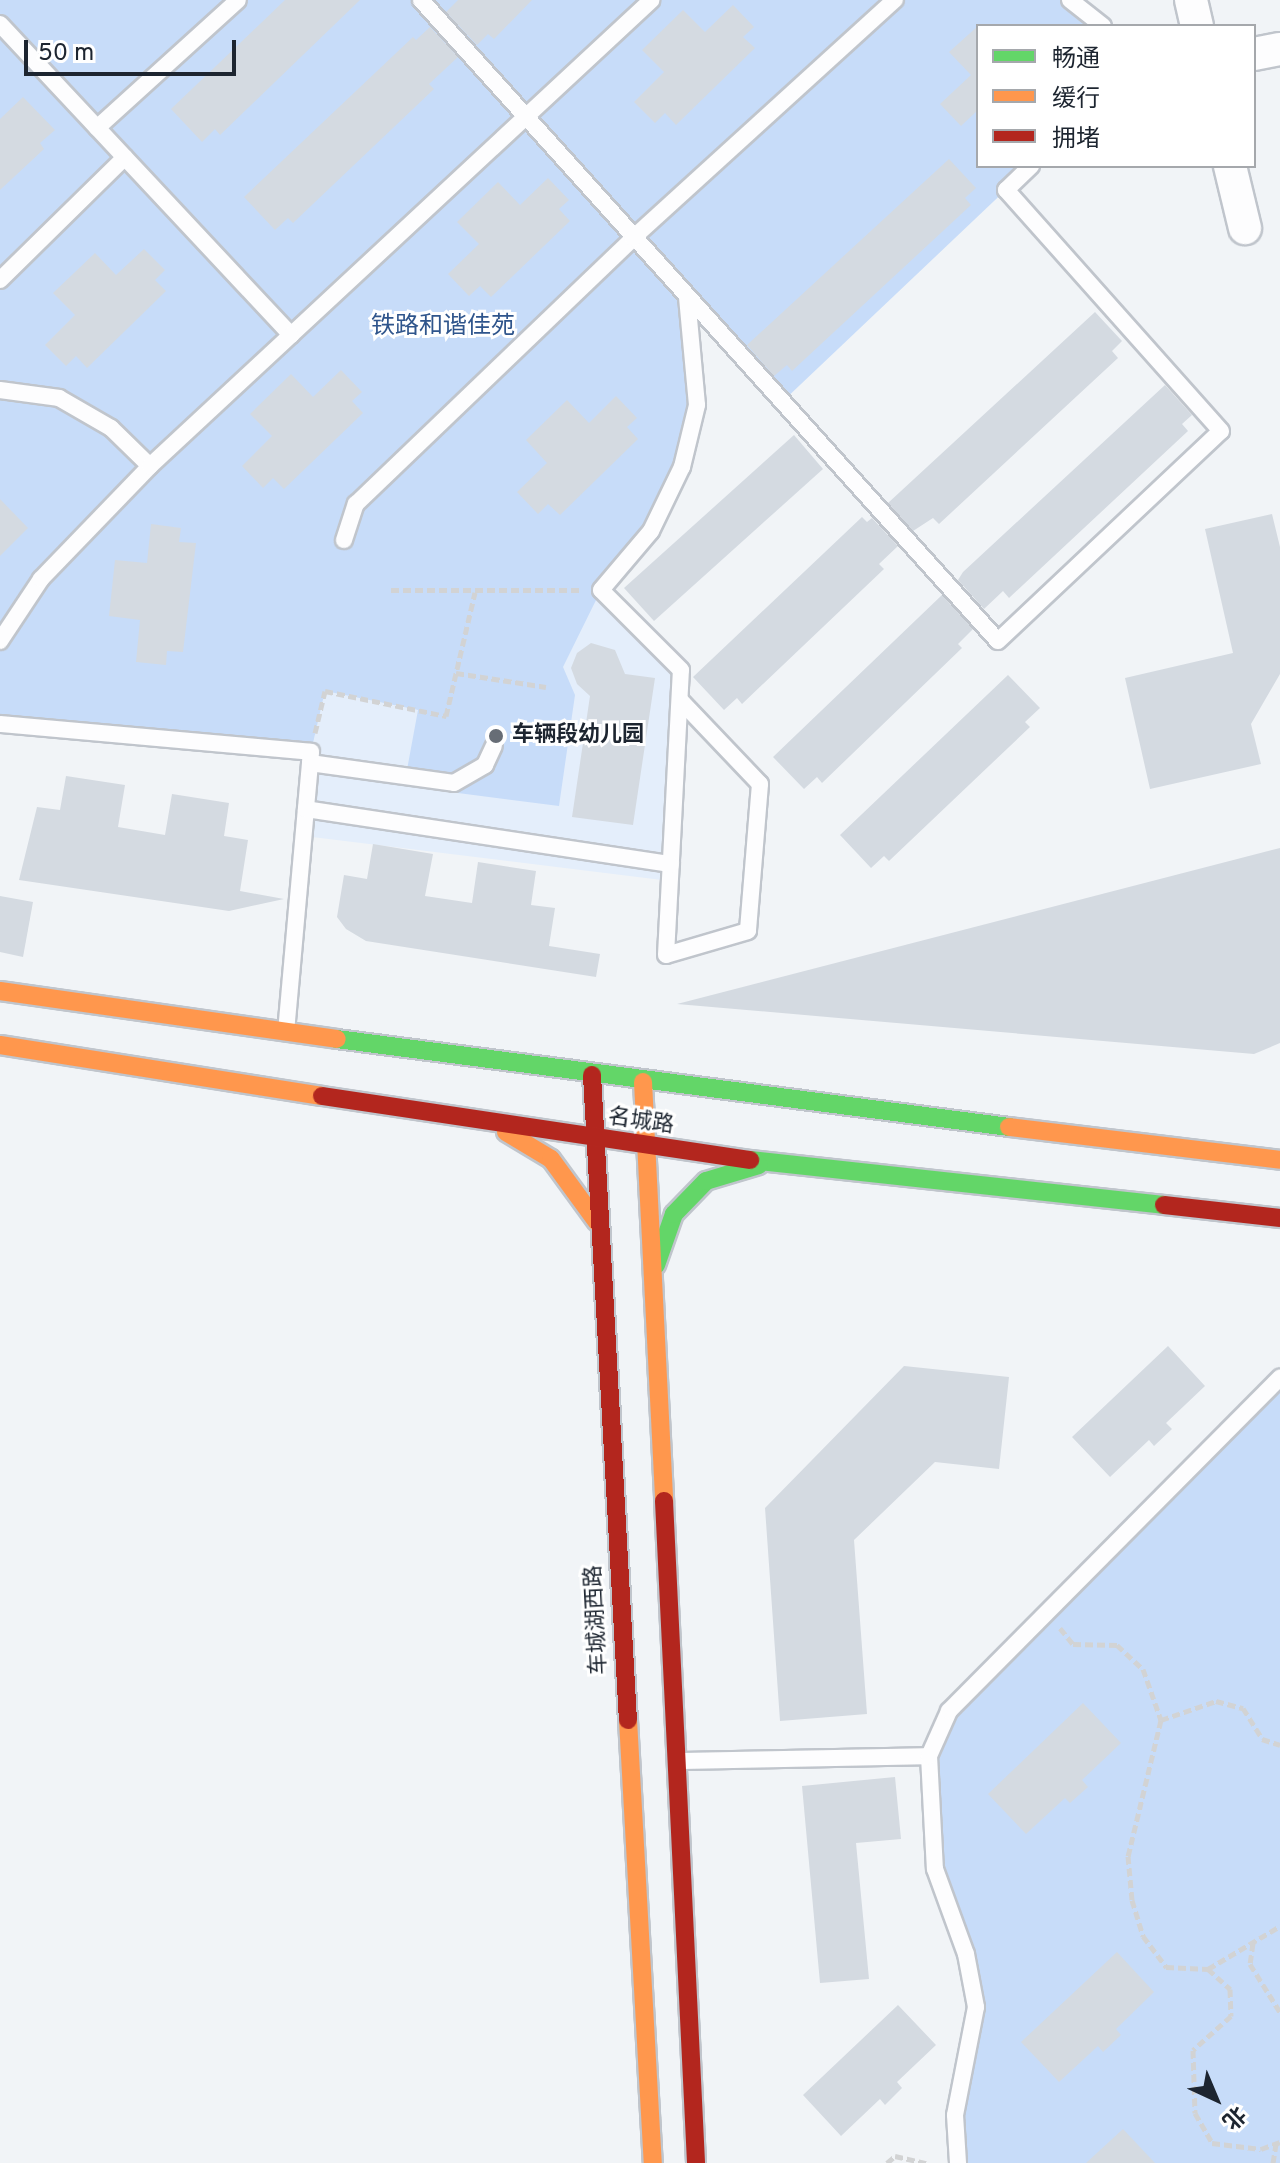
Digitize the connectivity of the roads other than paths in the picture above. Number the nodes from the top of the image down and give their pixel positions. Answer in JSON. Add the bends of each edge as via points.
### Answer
{"nodes":[{"id":1,"x":238,"y":0,"type":"edge"},
{"id":2,"x":421,"y":0,"type":"edge"},
{"id":3,"x":652,"y":0,"type":"edge"},
{"id":4,"x":895,"y":0,"type":"edge"},
{"id":5,"x":1070,"y":0,"type":"edge"},
{"id":6,"x":1191,"y":0,"type":"edge"},
{"id":7,"x":0,"y":24,"type":"edge"},
{"id":8,"x":1100,"y":24,"type":"edge"},
{"id":9,"x":1197,"y":24,"type":"edge"},
{"id":10,"x":1280,"y":49,"type":"edge"},
{"id":11,"x":1256,"y":54,"type":"edge"},
{"id":12,"x":524,"y":119,"type":"junction"},
{"id":13,"x":97,"y":128,"type":"junction"},
{"id":14,"x":125,"y":157,"type":"junction"},
{"id":15,"x":1029,"y":168,"type":"edge"},
{"id":16,"x":1230,"y":168,"type":"edge"},
{"id":17,"x":1245,"y":228,"type":"dead end"},
{"id":18,"x":633,"y":238,"type":"junction"},
{"id":19,"x":0,"y":280,"type":"edge"},
{"id":20,"x":687,"y":298,"type":"junction"},
{"id":21,"x":291,"y":335,"type":"junction"},
{"id":22,"x":0,"y":390,"type":"edge"},
{"id":23,"x":150,"y":466,"type":"junction"},
{"id":24,"x":344,"y":540,"type":"dead end"},
{"id":25,"x":0,"y":641,"type":"edge"},
{"id":26,"x":680,"y":700,"type":"junction"},
{"id":27,"x":0,"y":724,"type":"edge"},
{"id":28,"x":494,"y":746,"type":"dead end"},
{"id":29,"x":311,"y":757,"type":"junction"},
{"id":30,"x":306,"y":809,"type":"junction"},
{"id":31,"x":671,"y":864,"type":"junction"},
{"id":32,"x":0,"y":991,"type":"edge"},
{"id":33,"x":286,"y":1031,"type":"junction"},
{"id":34,"x":0,"y":1045,"type":"edge"},
{"id":35,"x":592,"y":1075,"type":"junction"},
{"id":36,"x":643,"y":1082,"type":"junction"},
{"id":37,"x":494,"y":1124,"type":"junction"},
{"id":38,"x":593,"y":1140,"type":"junction"},
{"id":39,"x":645,"y":1148,"type":"junction"},
{"id":40,"x":1280,"y":1160,"type":"edge"},
{"id":41,"x":769,"y":1161,"type":"junction"},
{"id":42,"x":1280,"y":1218,"type":"edge"},
{"id":43,"x":598,"y":1224,"type":"junction"},
{"id":44,"x":651,"y":1278,"type":"junction"},
{"id":45,"x":1280,"y":1378,"type":"edge"},
{"id":46,"x":929,"y":1756,"type":"junction"},
{"id":47,"x":675,"y":1761,"type":"junction"},
{"id":48,"x":653,"y":2163,"type":"edge"},
{"id":49,"x":696,"y":2163,"type":"edge"},
{"id":50,"x":958,"y":2163,"type":"edge"}],
"edges":[{"from":1,"to":13,"type":"lane"},
{"from":2,"to":12,"type":"lane"},
{"from":3,"to":12,"type":"lane"},
{"from":4,"to":18,"type":"lane"},
{"from":5,"to":8,"type":"lane"},
{"from":6,"to":9,"type":"street"},
{"from":7,"to":13,"type":"lane"},
{"from":10,"to":11,"type":"street"},
{"from":12,"to":18,"type":"lane"},
{"from":12,"to":21,"type":"lane"},
{"from":13,"to":14,"type":"lane"},
{"from":14,"to":19,"type":"lane"},
{"from":14,"to":21,"type":"lane"},
{"from":15,"to":20,"type":"lane","via":[[1006,190],[1221,431],[998,641]]},
{"from":16,"to":17,"type":"street"},
{"from":18,"to":20,"type":"lane"},
{"from":18,"to":24,"type":"lane","via":[[356,504]]},
{"from":20,"to":26,"type":"lane","via":[[697,405],[682,467],[651,531],[601,590],[681,670]]},
{"from":21,"to":23,"type":"lane"},
{"from":22,"to":23,"type":"lane","via":[[59,398],[111,428]]},
{"from":23,"to":25,"type":"lane","via":[[41,579]]},
{"from":26,"to":31,"type":"lane"},
{"from":26,"to":31,"type":"lane","via":[[760,784],[748,931],[666,955]]},
{"from":27,"to":29,"type":"lane"},
{"from":28,"to":29,"type":"lane","via":[[485,765],[454,783]]},
{"from":29,"to":30,"type":"lane"},
{"from":30,"to":31,"type":"lane"},
{"from":30,"to":33,"type":"lane"},
{"from":32,"to":33,"type":"main road","name":"名城路"},
{"from":33,"to":35,"type":"main road","name":"名城路"},
{"from":34,"to":37,"type":"main road","name":"名城路"},
{"from":35,"to":36,"type":"main road","name":"名城路"},
{"from":35,"to":38,"type":"main road","name":"车城湖西路"},
{"from":36,"to":39,"type":"main road"},
{"from":36,"to":40,"type":"main road","name":"名城路"},
{"from":37,"to":38,"type":"main road","name":"名城路"},
{"from":37,"to":43,"type":"main road","via":[[551,1159],[572,1181]]},
{"from":38,"to":39,"type":"main road","name":"名城路"},
{"from":38,"to":43,"type":"main road","name":"车城湖西路"},
{"from":39,"to":41,"type":"main road","name":"名城路"},
{"from":39,"to":44,"type":"main road"},
{"from":41,"to":42,"type":"main road","name":"名城路"},
{"from":41,"to":44,"type":"main road","via":[[706,1181],[674,1214]]},
{"from":43,"to":48,"type":"main road","name":"车城湖西路"},
{"from":44,"to":47,"type":"main road"},
{"from":45,"to":46,"type":"lane","via":[[949,1711]]},
{"from":46,"to":47,"type":"lane"},
{"from":46,"to":50,"type":"lane","via":[[935,1869],[966,1954],[976,2007],[955,2115]]},
{"from":47,"to":49,"type":"main road"}]}
